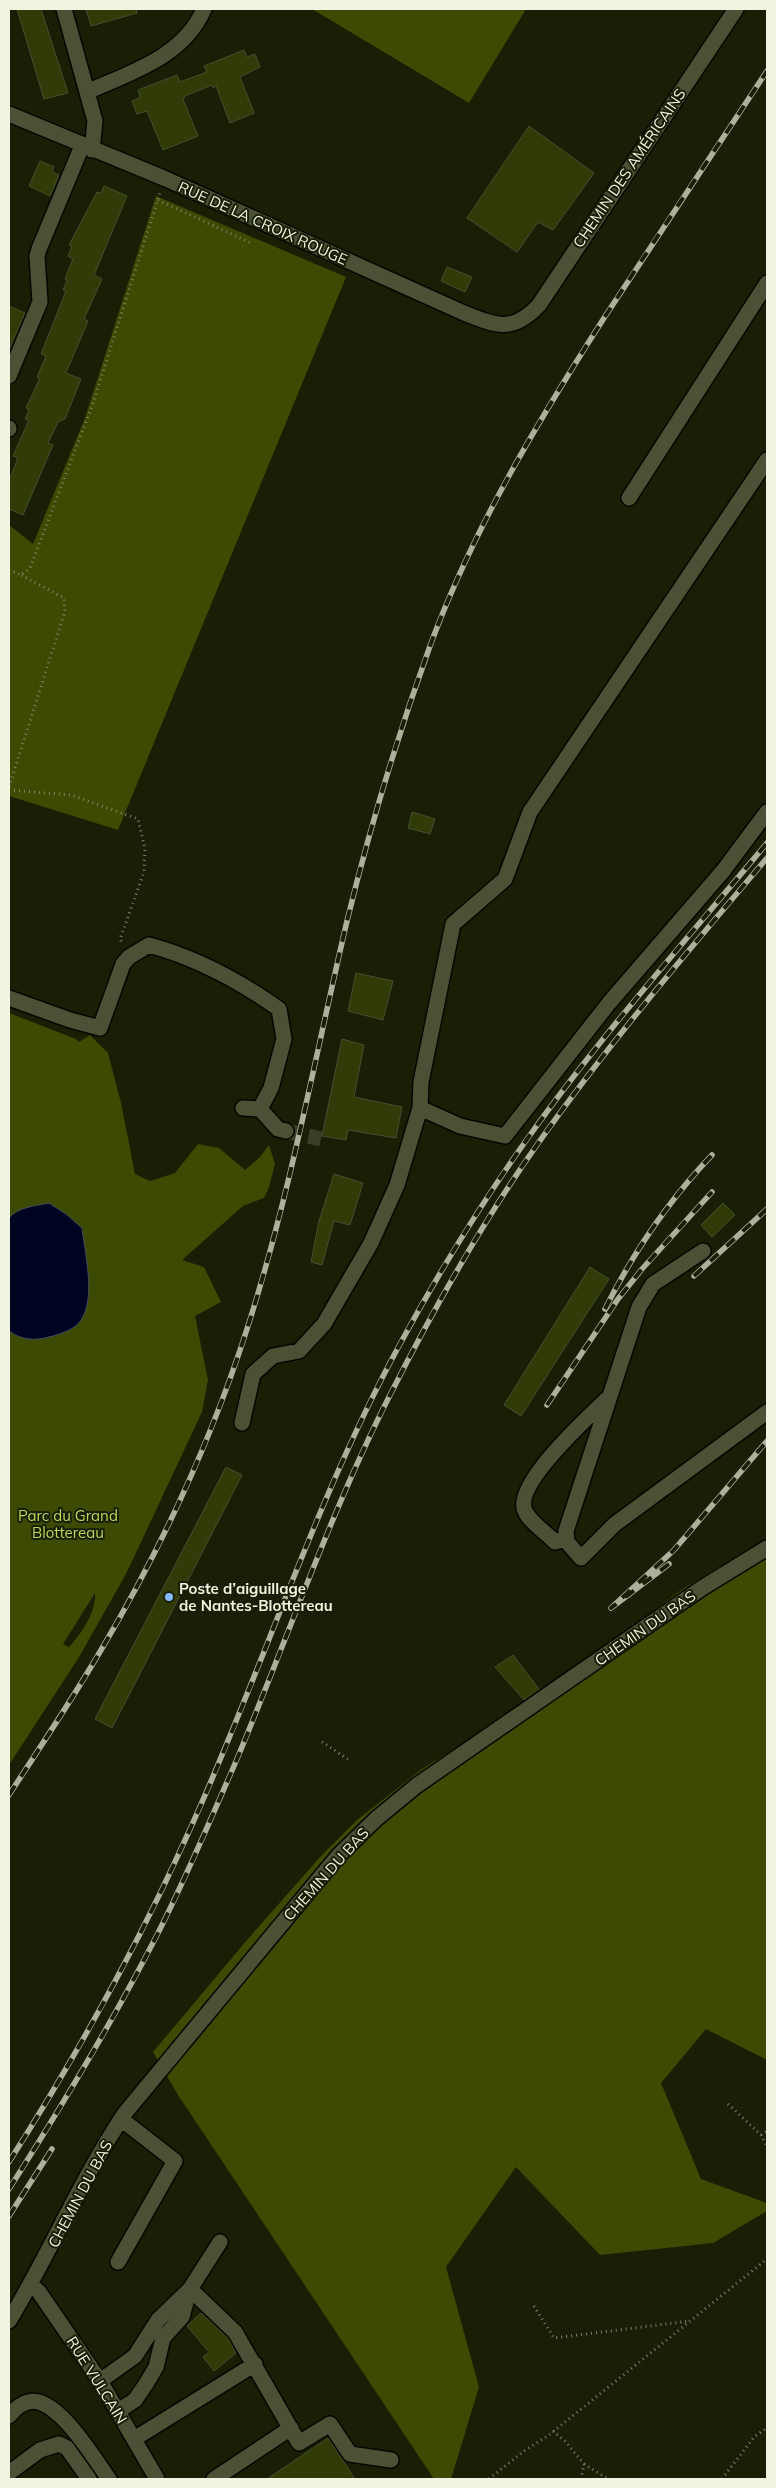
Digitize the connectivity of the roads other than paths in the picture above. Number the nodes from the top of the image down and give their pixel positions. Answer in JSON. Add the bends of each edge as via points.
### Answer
{"nodes":[{"id":1,"x":64,"y":9,"type":"edge"},
{"id":2,"x":204,"y":9,"type":"edge"},
{"id":3,"x":736,"y":9,"type":"edge"},
{"id":4,"x":89,"y":92,"type":"junction"},
{"id":5,"x":9,"y":114,"type":"edge"},
{"id":6,"x":87,"y":148,"type":"junction"},
{"id":7,"x":767,"y":283,"type":"edge"},
{"id":8,"x":518,"y":322,"type":"joint"},
{"id":9,"x":9,"y":376,"type":"edge"},
{"id":10,"x":767,"y":460,"type":"edge"},
{"id":11,"x":629,"y":498,"type":"dead end"},
{"id":12,"x":767,"y":812,"type":"edge"},
{"id":13,"x":9,"y":998,"type":"edge"},
{"id":14,"x":243,"y":1108,"type":"dead end"},
{"id":15,"x":420,"y":1108,"type":"junction"},
{"id":16,"x":260,"y":1109,"type":"junction"},
{"id":17,"x":286,"y":1131,"type":"tunnel mouth"},
{"id":18,"x":703,"y":1251,"type":"dead end"},
{"id":19,"x":610,"y":1396,"type":"junction"},
{"id":20,"x":767,"y":1412,"type":"edge"},
{"id":21,"x":242,"y":1423,"type":"dead end"},
{"id":22,"x":566,"y":1539,"type":"junction"},
{"id":23,"x":767,"y":1548,"type":"edge"},
{"id":24,"x":121,"y":2119,"type":"junction"},
{"id":25,"x":220,"y":2242,"type":"dead end"},
{"id":26,"x":118,"y":2262,"type":"dead end"},
{"id":27,"x":31,"y":2284,"type":"junction"},
{"id":28,"x":190,"y":2289,"type":"junction"},
{"id":29,"x":9,"y":2321,"type":"edge"},
{"id":30,"x":255,"y":2364,"type":"junction"},
{"id":31,"x":100,"y":2381,"type":"junction"},
{"id":32,"x":118,"y":2411,"type":"junction"},
{"id":33,"x":9,"y":2416,"type":"edge"},
{"id":34,"x":291,"y":2428,"type":"junction"},
{"id":35,"x":134,"y":2439,"type":"junction"},
{"id":36,"x":391,"y":2460,"type":"dead end"},
{"id":37,"x":9,"y":2473,"type":"edge"},
{"id":38,"x":89,"y":2479,"type":"edge"},
{"id":39,"x":109,"y":2479,"type":"edge"},
{"id":40,"x":157,"y":2479,"type":"edge"},
{"id":41,"x":214,"y":2479,"type":"edge"}],
"edges":[{"from":1,"to":4,"type":"street"},
{"from":2,"to":4,"type":"street","via":[[191,32],[170,52]]},
{"from":3,"to":8,"type":"street","name":"CHEMIN DES AMÉRICAINS","via":[[539,305]]},
{"from":4,"to":6,"type":"street","via":[[96,121]]},
{"from":5,"to":6,"type":"street","name":"RUE DE LA CROIX ROUGE"},
{"from":6,"to":8,"type":"street","name":"RUE DE LA CROIX ROUGE","via":[[166,179],[464,313],[489,323]]},
{"from":6,"to":9,"type":"street","via":[[39,249],[40,302]]},
{"from":7,"to":11,"type":"street"},
{"from":10,"to":15,"type":"street","via":[[530,812],[505,879],[453,924],[421,1082]]},
{"from":12,"to":15,"type":"street","via":[[723,871],[609,1003],[505,1136],[460,1126]]},
{"from":13,"to":16,"type":"street","via":[[100,1028],[123,964],[129,957],[149,945],[185,955],[245,985],[279,1009],[284,1039],[271,1088]]},
{"from":14,"to":16,"type":"street"},
{"from":15,"to":21,"type":"street","via":[[397,1185],[370,1243],[324,1324],[299,1351],[273,1356],[253,1374]]},
{"from":16,"to":17,"type":"street","via":[[278,1129]]},
{"from":18,"to":19,"type":"street","via":[[653,1284],[644,1297]]},
{"from":19,"to":22,"type":"street"},
{"from":19,"to":22,"type":"street","via":[[560,1444],[524,1496],[528,1516],[556,1542]]},
{"from":20,"to":22,"type":"street","via":[[615,1524],[581,1558]]},
{"from":23,"to":24,"type":"street","name":"CHEMIN DU BAS","via":[[694,1594],[416,1786],[376,1819],[338,1856]]},
{"from":24,"to":26,"type":"street","via":[[175,2161]]},
{"from":24,"to":27,"type":"street","name":"CHEMIN DU BAS"},
{"from":25,"to":28,"type":"street"},
{"from":27,"to":29,"type":"street","name":"CHEMIN DU BAS"},
{"from":27,"to":31,"type":"street","name":"RUE VULCAIN"},
{"from":28,"to":30,"type":"street","via":[[235,2332]]},
{"from":28,"to":31,"type":"street","via":[[158,2320],[135,2356]]},
{"from":28,"to":32,"type":"street","via":[[182,2317],[163,2338],[156,2367],[146,2384],[135,2400]]},
{"from":30,"to":34,"type":"street"},
{"from":30,"to":35,"type":"street"},
{"from":31,"to":32,"type":"street","name":"RUE VULCAIN"},
{"from":32,"to":35,"type":"street","name":"RUE VULCAIN"},
{"from":33,"to":39,"type":"street","via":[[29,2402],[48,2407],[80,2438]]},
{"from":34,"to":36,"type":"street","via":[[299,2443],[330,2424],[350,2454]]},
{"from":34,"to":41,"type":"street"},
{"from":35,"to":40,"type":"street","name":"RUE VULCAIN"},
{"from":37,"to":38,"type":"street","via":[[40,2450],[59,2444],[68,2448]]}]}
